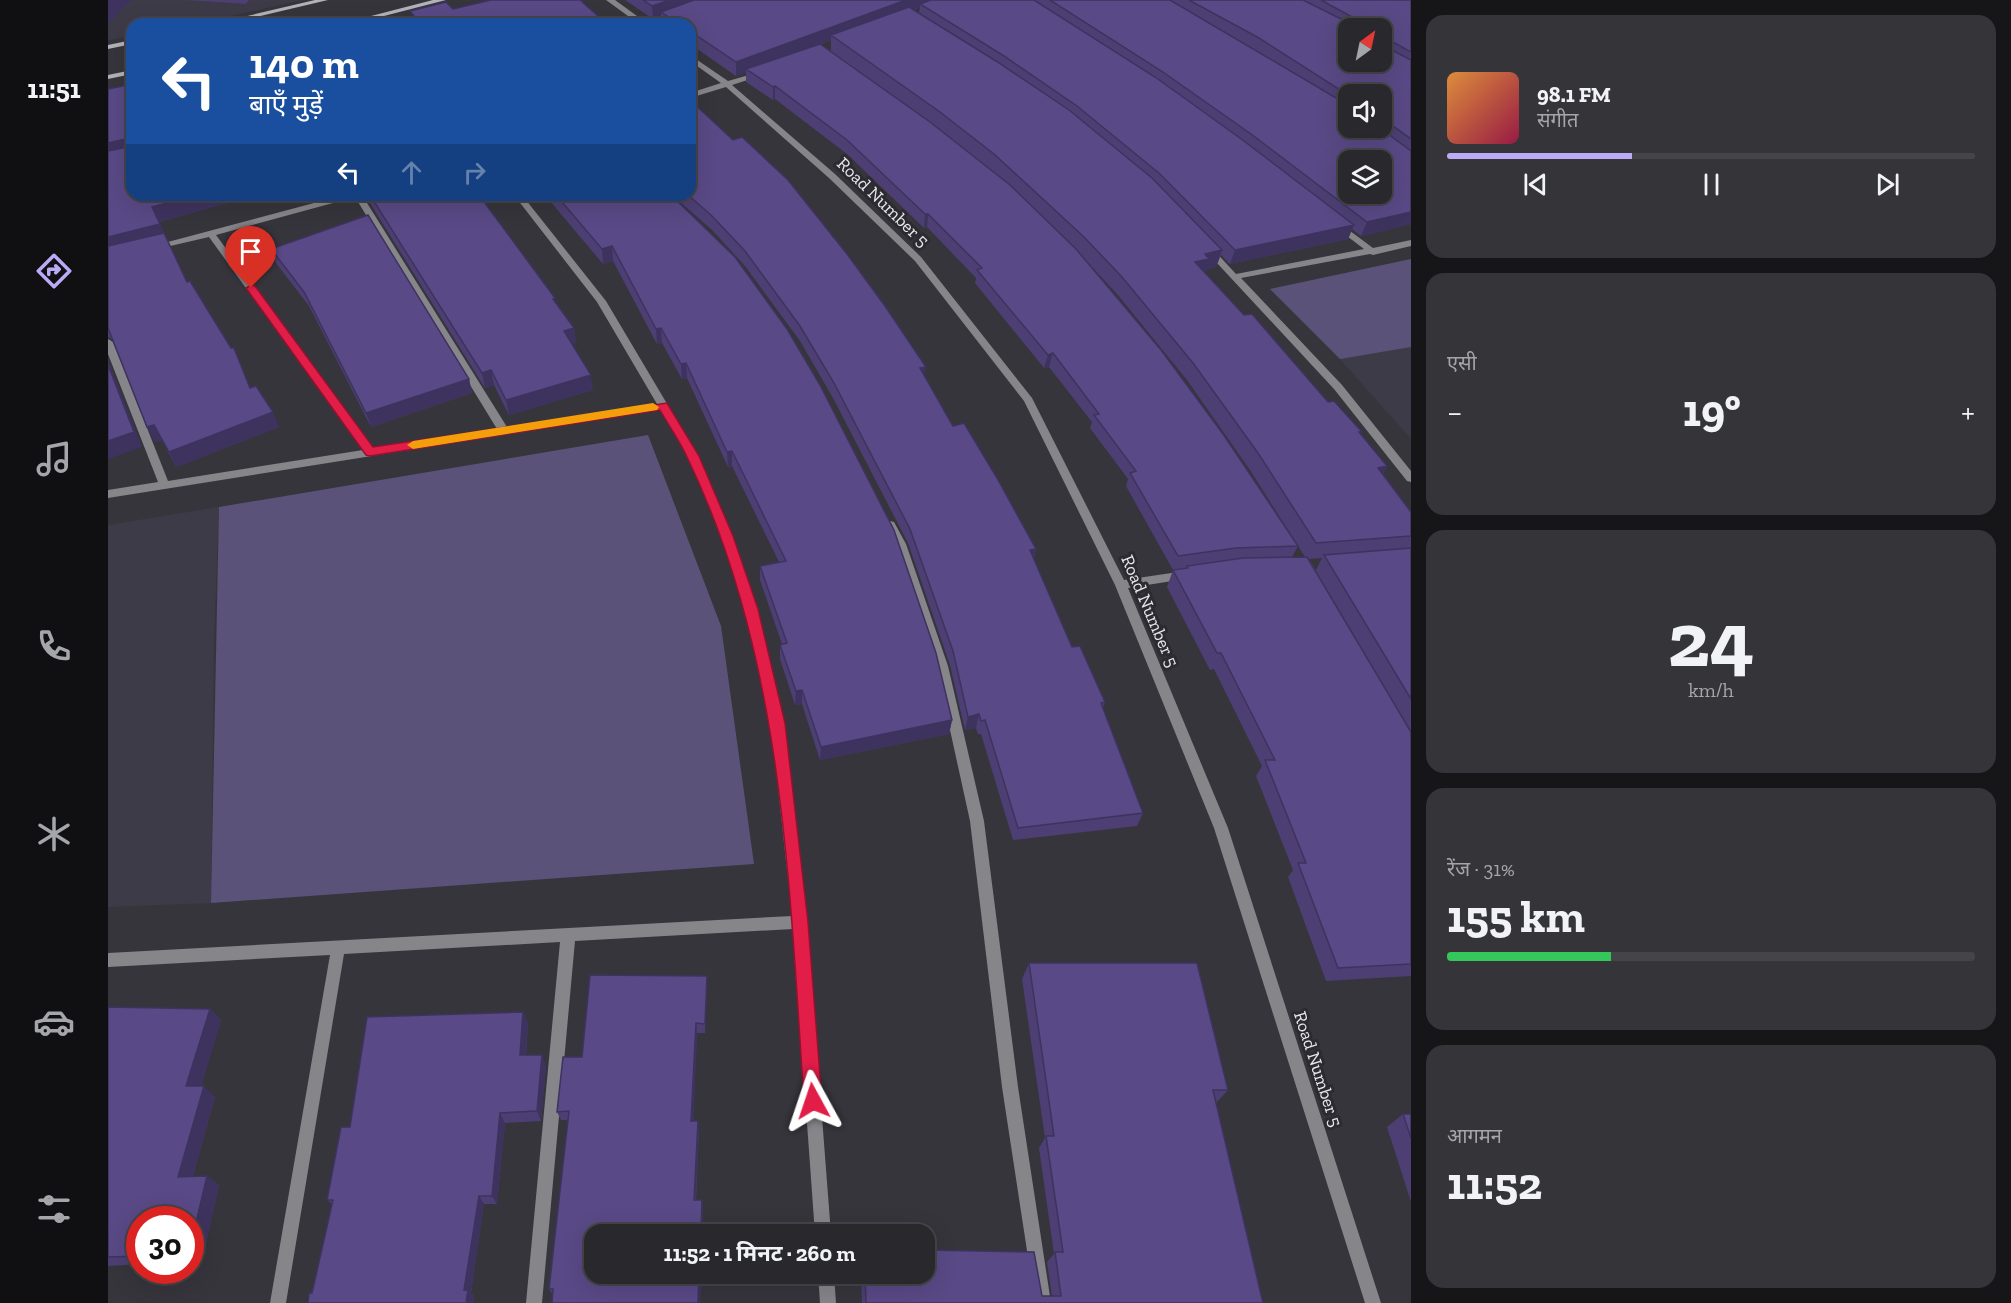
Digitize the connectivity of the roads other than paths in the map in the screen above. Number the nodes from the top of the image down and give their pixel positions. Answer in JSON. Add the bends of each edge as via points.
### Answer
{"nodes":[{"id":1,"x":324,"y":0,"type":"edge"},
{"id":2,"x":442,"y":0,"type":"edge"},
{"id":3,"x":610,"y":0,"type":"edge"},
{"id":4,"x":680,"y":14,"type":"edge"},
{"id":5,"x":244,"y":18,"type":"edge"},
{"id":6,"x":368,"y":18,"type":"edge"},
{"id":7,"x":636,"y":18,"type":"edge"},
{"id":8,"x":668,"y":18,"type":"edge"},
{"id":9,"x":126,"y":43,"type":"edge"},
{"id":10,"x":108,"y":47,"type":"edge"},
{"id":11,"x":696,"y":61,"type":"edge"},
{"id":12,"x":768,"y":70,"type":"edge"},
{"id":13,"x":126,"y":73,"type":"edge"},
{"id":14,"x":108,"y":77,"type":"edge"},
{"id":15,"x":727,"y":84,"type":"junction"},
{"id":16,"x":696,"y":94,"type":"edge"},
{"id":17,"x":334,"y":201,"type":"edge"},
{"id":18,"x":360,"y":201,"type":"edge"},
{"id":19,"x":523,"y":201,"type":"edge"},
{"id":20,"x":1329,"y":217,"type":"edge"},
{"id":21,"x":211,"y":234,"type":"junction"},
{"id":22,"x":1200,"y":240,"type":"edge"},
{"id":23,"x":1411,"y":243,"type":"edge"},
{"id":24,"x":142,"y":249,"type":"edge"},
{"id":25,"x":1373,"y":252,"type":"junction"},
{"id":26,"x":1234,"y":278,"type":"junction"},
{"id":27,"x":108,"y":342,"type":"edge"},
{"id":28,"x":663,"y":406,"type":"junction"},
{"id":29,"x":504,"y":431,"type":"junction"},
{"id":30,"x":370,"y":452,"type":"junction"},
{"id":31,"x":1411,"y":478,"type":"edge"},
{"id":32,"x":164,"y":484,"type":"junction"},
{"id":33,"x":108,"y":494,"type":"edge"},
{"id":34,"x":884,"y":513,"type":"edge"},
{"id":35,"x":1202,"y":573,"type":"edge"},
{"id":36,"x":1121,"y":585,"type":"junction"},
{"id":37,"x":800,"y":922,"type":"junction"},
{"id":38,"x":568,"y":935,"type":"junction"},
{"id":39,"x":338,"y":947,"type":"junction"},
{"id":40,"x":108,"y":960,"type":"edge"},
{"id":41,"x":822,"y":1224,"type":"edge"},
{"id":42,"x":827,"y":1284,"type":"edge"},
{"id":43,"x":278,"y":1303,"type":"edge"},
{"id":44,"x":534,"y":1303,"type":"edge"},
{"id":45,"x":828,"y":1303,"type":"edge"},
{"id":46,"x":1043,"y":1303,"type":"edge"},
{"id":47,"x":1373,"y":1303,"type":"edge"}],
"edges":[{"from":1,"to":5,"type":"street"},
{"from":2,"to":6,"type":"street"},
{"from":3,"to":7,"type":"street"},
{"from":4,"to":8,"type":"street"},
{"from":9,"to":10,"type":"street"},
{"from":11,"to":15,"type":"street","name":"Road Number 5"},
{"from":12,"to":15,"type":"street"},
{"from":13,"to":14,"type":"street"},
{"from":15,"to":16,"type":"street"},
{"from":15,"to":36,"type":"street","name":"Road Number 5","via":[[832,176],[926,268],[1028,400]]},
{"from":17,"to":21,"type":"street"},
{"from":18,"to":29,"type":"street"},
{"from":19,"to":28,"type":"street","via":[[601,301]]},
{"from":20,"to":25,"type":"street"},
{"from":21,"to":24,"type":"street"},
{"from":21,"to":30,"type":"street"},
{"from":22,"to":26,"type":"street"},
{"from":23,"to":25,"type":"street"},
{"from":25,"to":26,"type":"street"},
{"from":26,"to":31,"type":"street","via":[[1338,387]]},
{"from":27,"to":32,"type":"street"},
{"from":28,"to":29,"type":"street"},
{"from":28,"to":37,"type":"street","via":[[693,456],[752,609],[777,723]]},
{"from":29,"to":30,"type":"street"},
{"from":30,"to":32,"type":"street"},
{"from":32,"to":33,"type":"street"},
{"from":34,"to":46,"type":"street","via":[[900,544],[942,666],[977,821],[1010,1087]]},
{"from":35,"to":36,"type":"street"},
{"from":36,"to":47,"type":"street","name":"Road Number 5","via":[[1221,828]]},
{"from":37,"to":38,"type":"street"},
{"from":37,"to":41,"type":"street"},
{"from":38,"to":39,"type":"street"},
{"from":38,"to":44,"type":"street"},
{"from":39,"to":40,"type":"street"},
{"from":39,"to":43,"type":"street"},
{"from":42,"to":45,"type":"street"}]}
